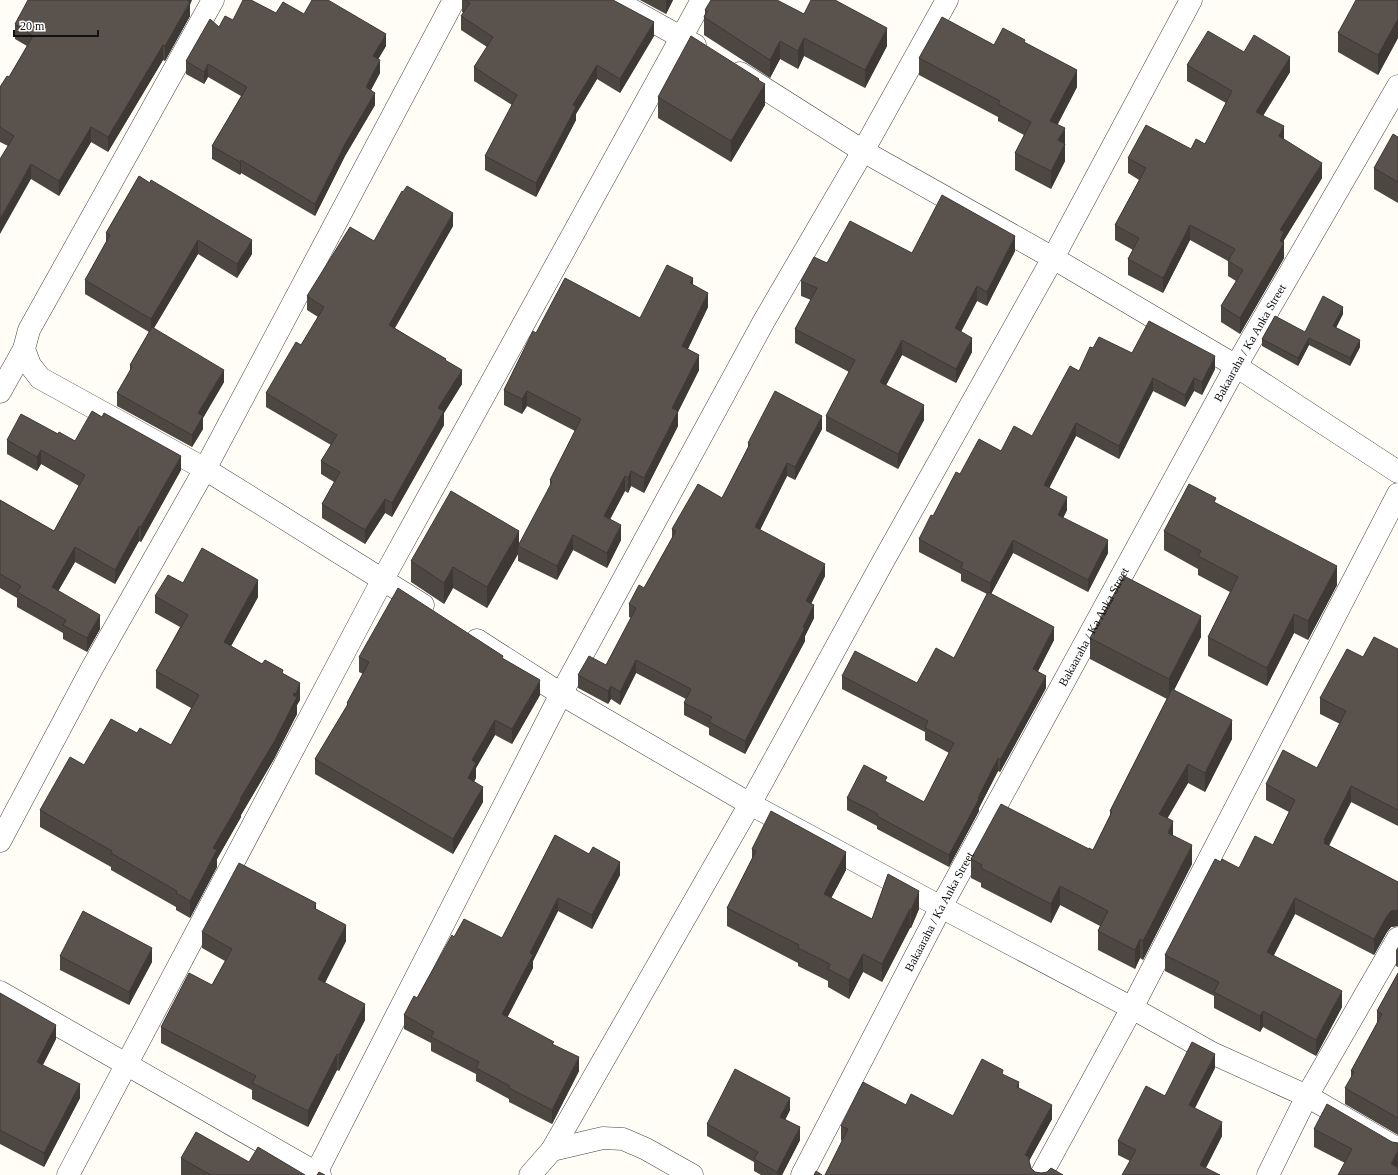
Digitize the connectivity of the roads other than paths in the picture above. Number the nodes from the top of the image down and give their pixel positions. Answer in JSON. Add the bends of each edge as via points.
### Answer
{"nodes":[{"id":1,"x":213,"y":0,"type":"edge"},
{"id":2,"x":454,"y":0,"type":"edge"},
{"id":3,"x":614,"y":0,"type":"edge"},
{"id":4,"x":702,"y":0,"type":"edge"},
{"id":5,"x":947,"y":0,"type":"edge"},
{"id":6,"x":1191,"y":0,"type":"edge"},
{"id":7,"x":682,"y":37,"type":"junction"},
{"id":8,"x":1398,"y":86,"type":"edge"},
{"id":9,"x":863,"y":151,"type":"junction"},
{"id":10,"x":1053,"y":258,"type":"junction"},
{"id":11,"x":24,"y":349,"type":"junction"},
{"id":12,"x":1236,"y":366,"type":"junction"},
{"id":13,"x":0,"y":392,"type":"edge"},
{"id":14,"x":205,"y":469,"type":"junction"},
{"id":15,"x":1398,"y":472,"type":"edge"},
{"id":16,"x":1398,"y":494,"type":"edge"},
{"id":17,"x":384,"y":579,"type":"junction"},
{"id":18,"x":443,"y":618,"type":"edge"},
{"id":19,"x":462,"y":630,"type":"edge"},
{"id":20,"x":561,"y":694,"type":"junction"},
{"id":21,"x":750,"y":804,"type":"junction"},
{"id":22,"x":0,"y":841,"type":"edge"},
{"id":23,"x":941,"y":907,"type":"junction"},
{"id":24,"x":1398,"y":938,"type":"edge"},
{"id":25,"x":0,"y":992,"type":"edge"},
{"id":26,"x":1132,"y":1008,"type":"junction"},
{"id":27,"x":127,"y":1065,"type":"junction"},
{"id":28,"x":1307,"y":1096,"type":"junction"},
{"id":29,"x":1398,"y":1149,"type":"edge"},
{"id":30,"x":552,"y":1150,"type":"junction"},
{"id":31,"x":317,"y":1174,"type":"edge"},
{"id":32,"x":68,"y":1175,"type":"edge"},
{"id":33,"x":530,"y":1175,"type":"edge"},
{"id":34,"x":692,"y":1175,"type":"edge"},
{"id":35,"x":802,"y":1175,"type":"edge"},
{"id":36,"x":1041,"y":1175,"type":"edge"},
{"id":37,"x":1268,"y":1175,"type":"edge"}],
"edges":[{"from":1,"to":11,"type":"street","via":[[29,330]]},
{"from":2,"to":14,"type":"street"},
{"from":3,"to":7,"type":"street"},
{"from":4,"to":7,"type":"street"},
{"from":5,"to":9,"type":"street"},
{"from":6,"to":10,"type":"street"},
{"from":7,"to":9,"type":"street"},
{"from":7,"to":17,"type":"street"},
{"from":8,"to":12,"type":"street","name":"Bakaaraha / Ka Anka Street"},
{"from":9,"to":10,"type":"street"},
{"from":9,"to":20,"type":"street","via":[[764,321]]},
{"from":10,"to":12,"type":"street"},
{"from":10,"to":21,"type":"street"},
{"from":11,"to":13,"type":"street"},
{"from":11,"to":14,"type":"street","via":[[30,365],[40,378]]},
{"from":12,"to":15,"type":"street"},
{"from":12,"to":23,"type":"street","name":"Bakaaraha / Ka Anka Street"},
{"from":14,"to":17,"type":"street"},
{"from":14,"to":22,"type":"street"},
{"from":16,"to":26,"type":"street"},
{"from":17,"to":18,"type":"street"},
{"from":17,"to":27,"type":"street"},
{"from":19,"to":20,"type":"street"},
{"from":20,"to":21,"type":"street"},
{"from":20,"to":31,"type":"street"},
{"from":21,"to":23,"type":"street"},
{"from":21,"to":30,"type":"street"},
{"from":23,"to":26,"type":"street"},
{"from":23,"to":35,"type":"street","name":"Bakaaraha / Ka Anka Street"},
{"from":24,"to":28,"type":"street"},
{"from":25,"to":27,"type":"street"},
{"from":26,"to":28,"type":"street","via":[[1212,1053]]},
{"from":26,"to":36,"type":"street"},
{"from":27,"to":31,"type":"street"},
{"from":27,"to":32,"type":"street"},
{"from":28,"to":29,"type":"street"},
{"from":28,"to":37,"type":"street"},
{"from":30,"to":33,"type":"street"},
{"from":30,"to":34,"type":"street","via":[[603,1138],[623,1139]]}]}
